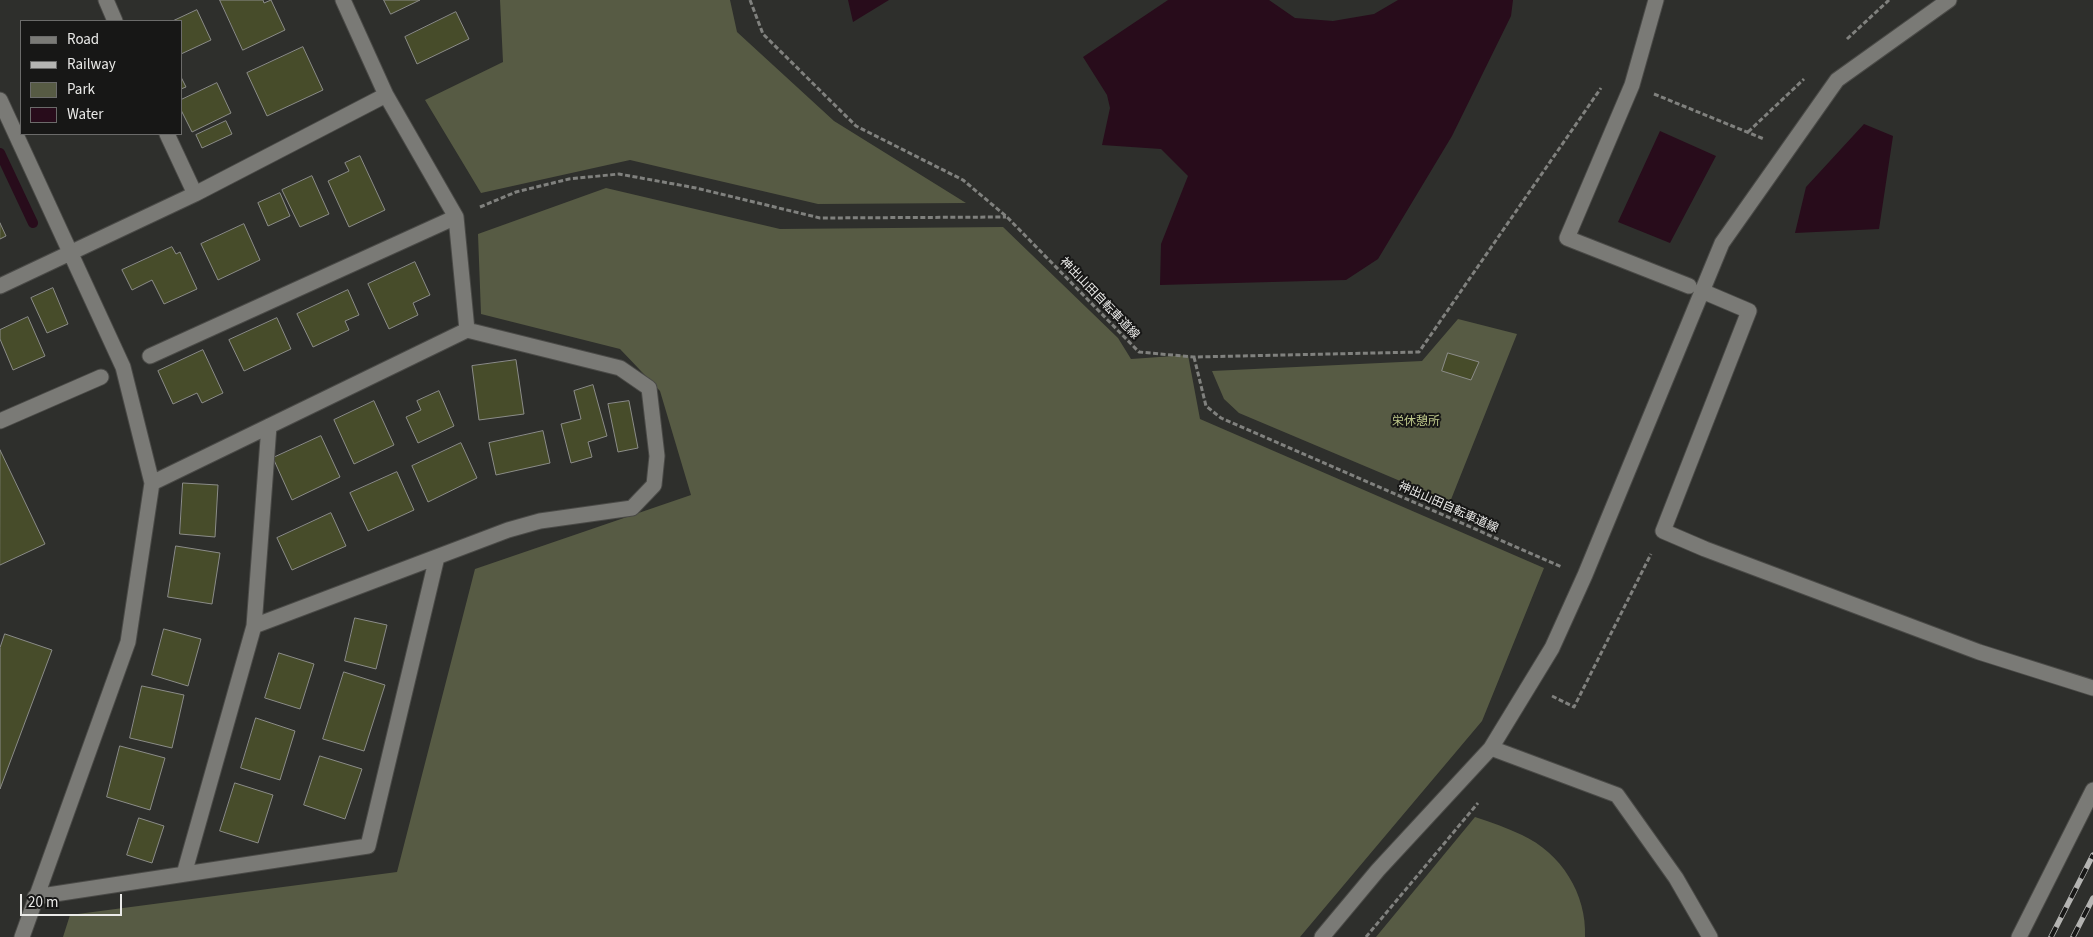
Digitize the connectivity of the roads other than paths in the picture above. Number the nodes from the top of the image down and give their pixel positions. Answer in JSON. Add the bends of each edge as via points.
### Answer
{"nodes":[{"id":1,"x":106,"y":0,"type":"edge"},
{"id":2,"x":343,"y":0,"type":"edge"},
{"id":3,"x":1656,"y":0,"type":"edge"},
{"id":4,"x":1949,"y":0,"type":"edge"},
{"id":5,"x":116,"y":20,"type":"edge"},
{"id":6,"x":386,"y":96,"type":"junction"},
{"id":7,"x":0,"y":100,"type":"edge"},
{"id":8,"x":167,"y":135,"type":"edge"},
{"id":9,"x":195,"y":194,"type":"junction"},
{"id":10,"x":456,"y":217,"type":"junction"},
{"id":11,"x":71,"y":253,"type":"junction"},
{"id":12,"x":0,"y":286,"type":"edge"},
{"id":13,"x":1696,"y":289,"type":"junction"},
{"id":14,"x":467,"y":330,"type":"junction"},
{"id":15,"x":150,"y":356,"type":"dead end"},
{"id":16,"x":101,"y":377,"type":"dead end"},
{"id":17,"x":0,"y":421,"type":"edge"},
{"id":18,"x":269,"y":426,"type":"junction"},
{"id":19,"x":152,"y":483,"type":"junction"},
{"id":20,"x":437,"y":557,"type":"junction"},
{"id":21,"x":254,"y":626,"type":"junction"},
{"id":22,"x":2093,"y":688,"type":"edge"},
{"id":23,"x":1491,"y":748,"type":"junction"},
{"id":24,"x":2093,"y":790,"type":"edge"},
{"id":25,"x":184,"y":874,"type":"junction"},
{"id":26,"x":35,"y":897,"type":"junction"},
{"id":27,"x":22,"y":937,"type":"edge"},
{"id":28,"x":1322,"y":937,"type":"edge"},
{"id":29,"x":1710,"y":937,"type":"edge"},
{"id":30,"x":2018,"y":937,"type":"edge"}],
"edges":[{"from":1,"to":5,"type":"street"},
{"from":2,"to":6,"type":"street"},
{"from":3,"to":13,"type":"street","via":[[1632,85],[1567,238]]},
{"from":4,"to":13,"type":"street","via":[[1837,80],[1722,243]]},
{"from":6,"to":9,"type":"street"},
{"from":6,"to":10,"type":"street"},
{"from":7,"to":11,"type":"street"},
{"from":8,"to":9,"type":"street"},
{"from":9,"to":11,"type":"street"},
{"from":10,"to":14,"type":"street"},
{"from":10,"to":15,"type":"street"},
{"from":11,"to":12,"type":"street"},
{"from":11,"to":19,"type":"street","via":[[123,367]]},
{"from":13,"to":22,"type":"street","via":[[1749,311],[1663,531],[1705,550],[1979,652]]},
{"from":13,"to":23,"type":"street","via":[[1602,534],[1552,648]]},
{"from":14,"to":18,"type":"street"},
{"from":14,"to":20,"type":"street","via":[[620,368],[649,388],[657,456],[654,486],[632,508],[540,521]]},
{"from":16,"to":17,"type":"street"},
{"from":18,"to":19,"type":"street"},
{"from":18,"to":21,"type":"street"},
{"from":19,"to":26,"type":"street","via":[[128,642]]},
{"from":20,"to":21,"type":"street"},
{"from":20,"to":25,"type":"street","via":[[368,846]]},
{"from":21,"to":25,"type":"street"},
{"from":23,"to":28,"type":"street","via":[[1378,870]]},
{"from":23,"to":29,"type":"street","via":[[1617,795],[1676,878]]},
{"from":24,"to":30,"type":"street"},
{"from":25,"to":26,"type":"street"},
{"from":26,"to":27,"type":"street"}]}
